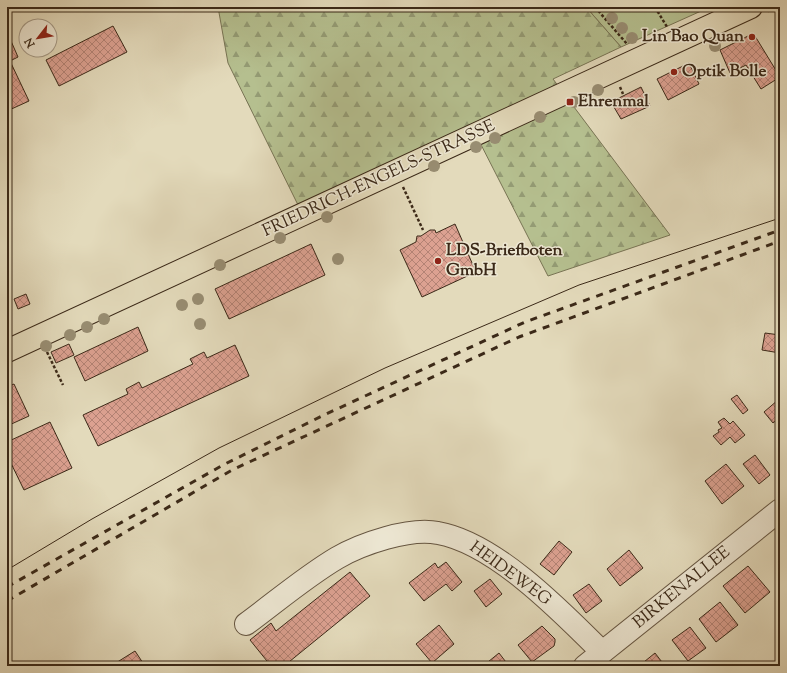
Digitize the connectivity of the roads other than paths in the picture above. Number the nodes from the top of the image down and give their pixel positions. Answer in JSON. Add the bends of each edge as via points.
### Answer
{"nodes":[{"id":1,"x":751,"y":7,"type":"edge"},
{"id":2,"x":7,"y":351,"type":"edge"},
{"id":3,"x":780,"y":510,"type":"edge"},
{"id":4,"x":246,"y":624,"type":"dead end"},
{"id":5,"x":602,"y":652,"type":"junction"},
{"id":6,"x":585,"y":666,"type":"edge"}],
"edges":[{"from":1,"to":2,"type":"main road","name":"FRIEDRICH-ENGELS-STRASSE"},
{"from":3,"to":5,"type":"street","name":"BIRKENALLEE"},
{"from":4,"to":5,"type":"street","name":"HEIDEWEG","via":[[316,572],[355,549],[418,532],[437,532],[477,546],[561,611]]},
{"from":5,"to":6,"type":"street","name":"BIRKENALLEE"}]}
